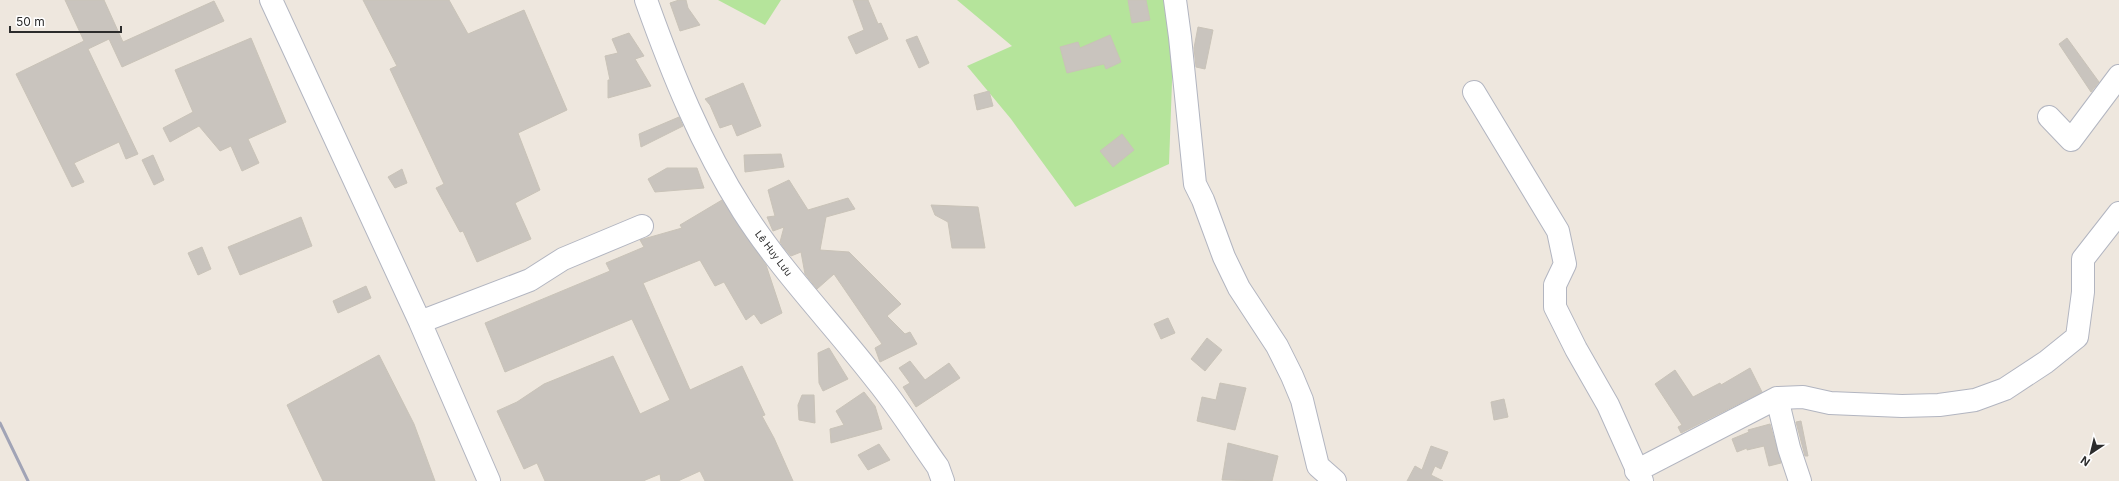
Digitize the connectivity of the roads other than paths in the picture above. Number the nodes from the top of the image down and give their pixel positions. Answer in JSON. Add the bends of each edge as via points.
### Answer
{"nodes":[{"id":1,"x":271,"y":0,"type":"edge"},
{"id":2,"x":646,"y":0,"type":"edge"},
{"id":3,"x":1175,"y":0,"type":"edge"},
{"id":4,"x":2119,"y":76,"type":"edge"},
{"id":5,"x":1474,"y":92,"type":"dead end"},
{"id":6,"x":2049,"y":117,"type":"dead end"},
{"id":7,"x":2119,"y":214,"type":"edge"},
{"id":8,"x":642,"y":226,"type":"dead end"},
{"id":9,"x":420,"y":322,"type":"junction"},
{"id":10,"x":1777,"y":398,"type":"junction"},
{"id":11,"x":1639,"y":476,"type":"edge"},
{"id":12,"x":489,"y":481,"type":"edge"},
{"id":13,"x":942,"y":481,"type":"edge"},
{"id":14,"x":1336,"y":481,"type":"edge"},
{"id":15,"x":1800,"y":481,"type":"edge"}],
"edges":[{"from":1,"to":9,"type":"street"},
{"from":2,"to":13,"type":"street","name":"Lê Huy Lưu","via":[[690,114],[711,157],[742,210],[769,249],[878,382],[938,467]]},
{"from":3,"to":14,"type":"street","via":[[1195,184],[1239,288],[1277,346],[1292,376],[1302,400],[1318,466]]},
{"from":4,"to":6,"type":"street","via":[[2071,140]]},
{"from":5,"to":11,"type":"street","via":[[1558,231],[1565,264],[1556,285],[1555,308],[1608,405]]},
{"from":7,"to":10,"type":"street","via":[[2083,259],[2083,292],[2077,337],[2005,390],[1975,400],[1939,405],[1830,404],[1803,397]]},
{"from":8,"to":9,"type":"street","via":[[563,259],[530,280]]},
{"from":9,"to":12,"type":"street"},
{"from":10,"to":11,"type":"street"},
{"from":10,"to":15,"type":"street"}]}
